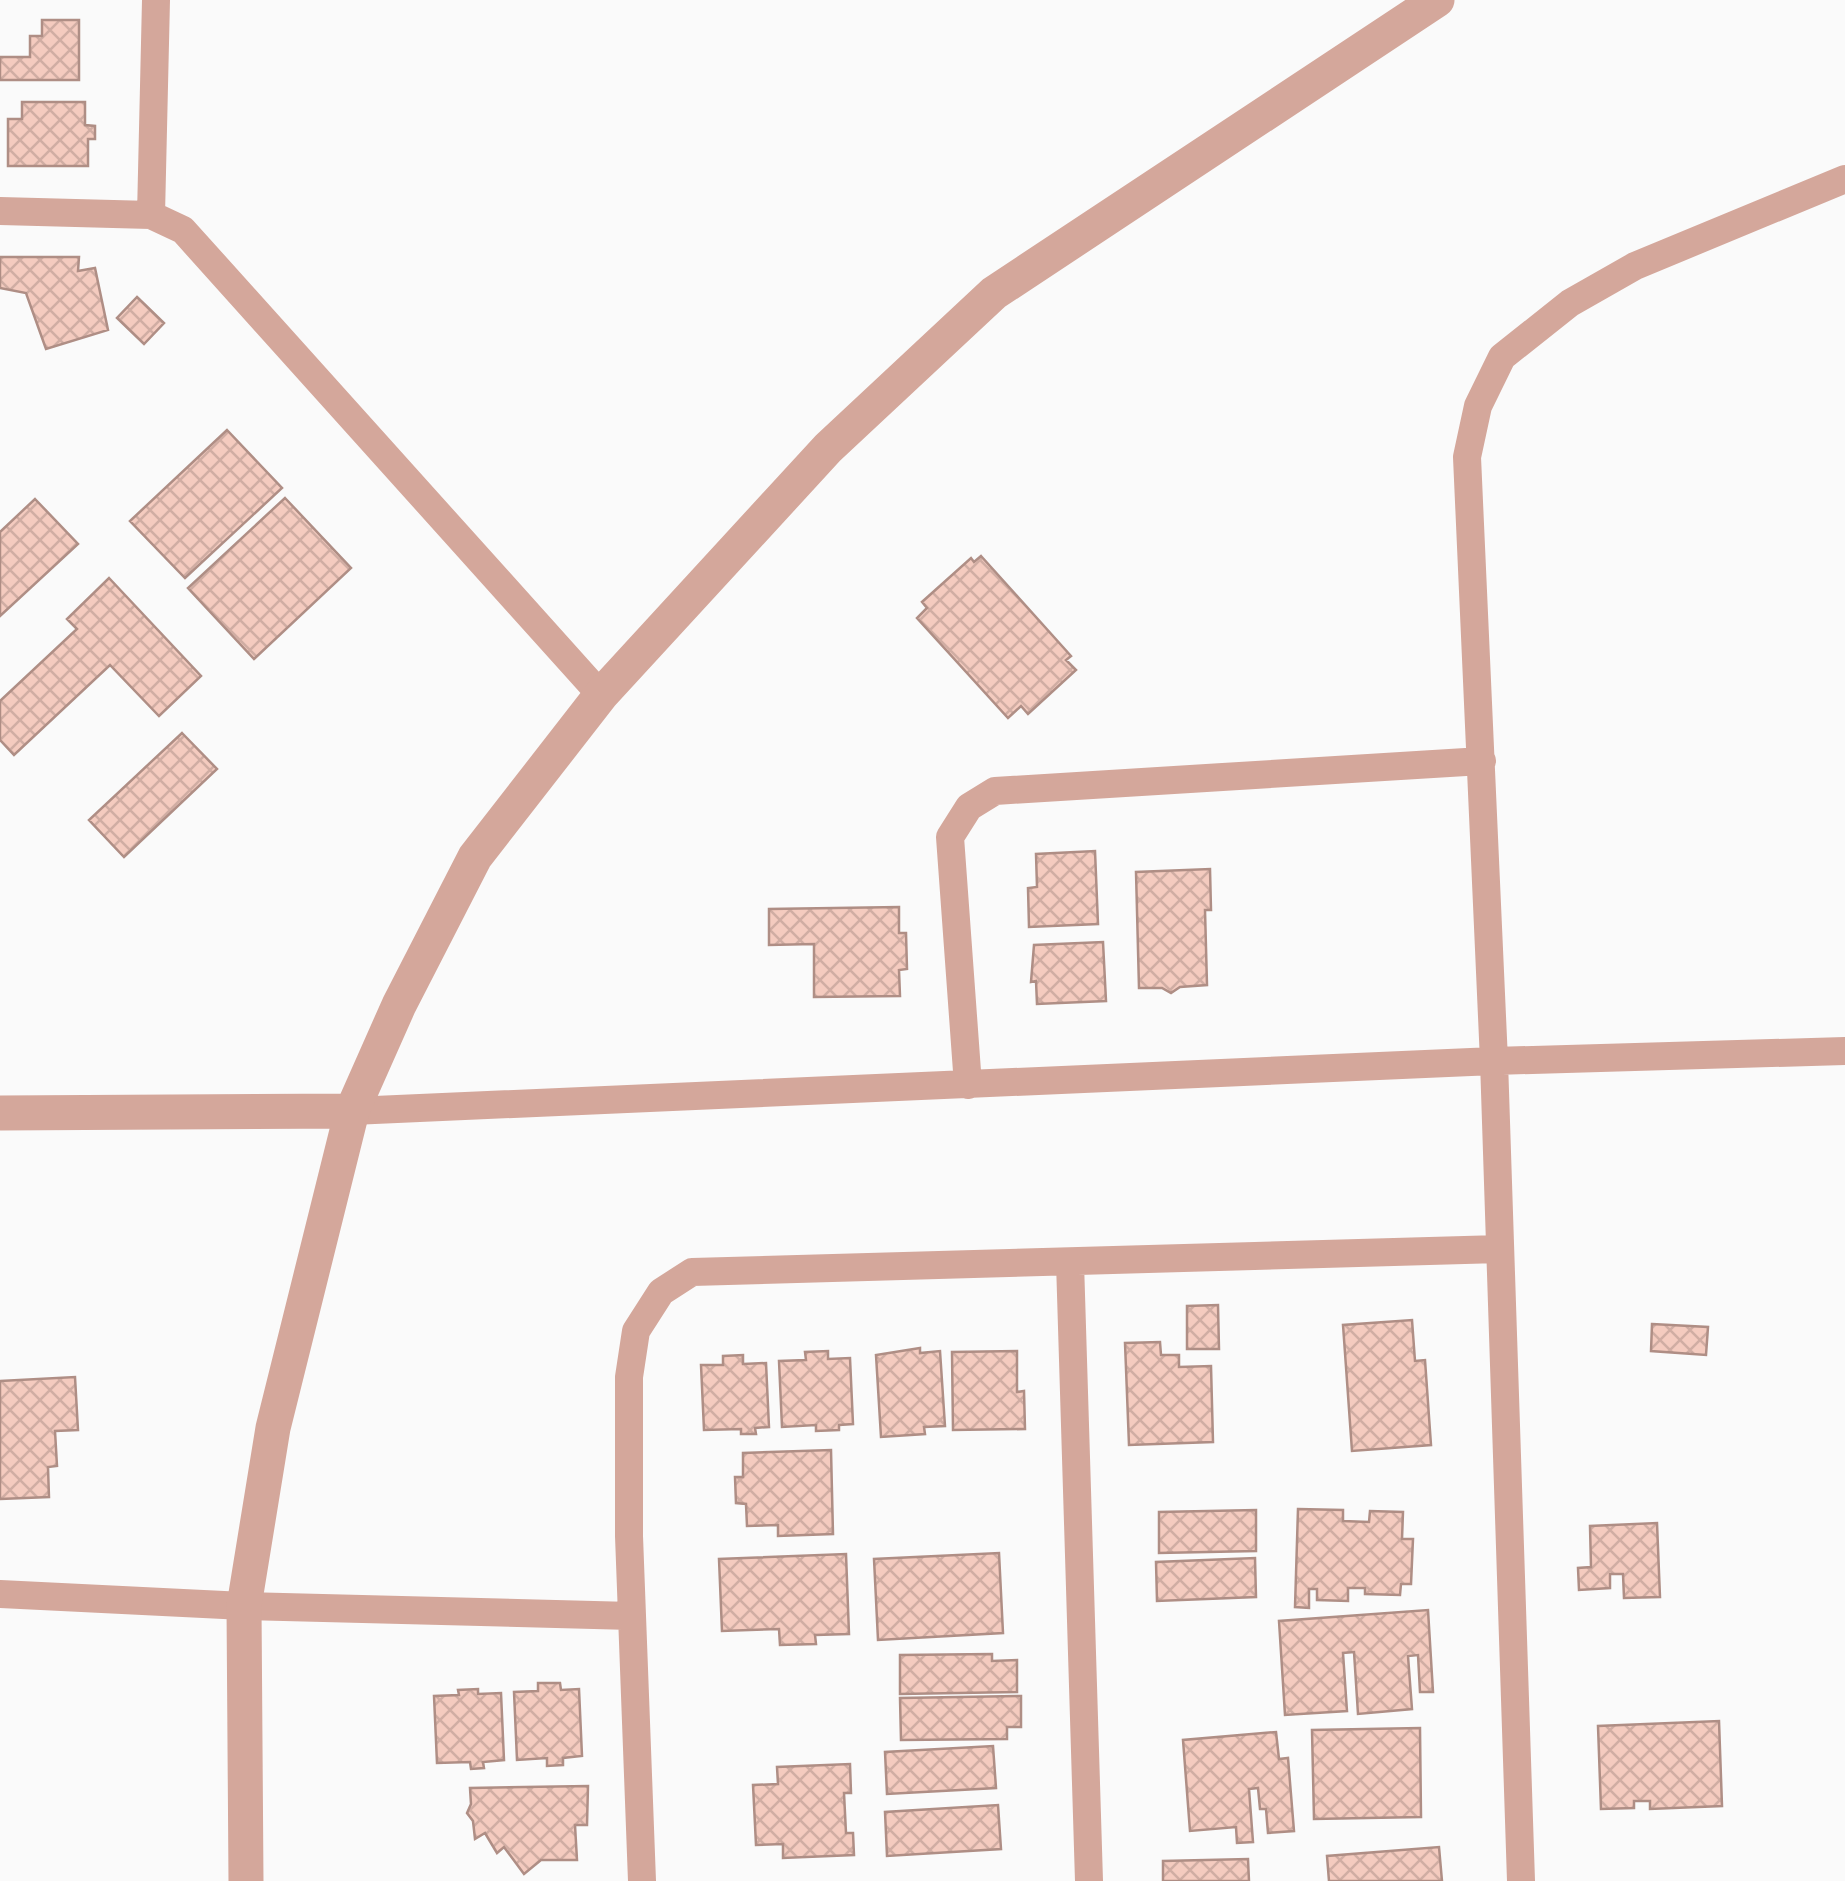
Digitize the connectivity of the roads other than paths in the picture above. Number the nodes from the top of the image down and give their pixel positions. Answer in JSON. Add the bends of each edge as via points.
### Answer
{"nodes":[{"id":1,"x":156,"y":0,"type":"edge"},
{"id":2,"x":1437,"y":0,"type":"edge"},
{"id":3,"x":1845,"y":179,"type":"edge"},
{"id":4,"x":0,"y":211,"type":"edge"},
{"id":5,"x":151,"y":215,"type":"junction"},
{"id":6,"x":601,"y":695,"type":"junction"},
{"id":7,"x":1482,"y":761,"type":"junction"},
{"id":8,"x":1845,"y":1051,"type":"edge"},
{"id":9,"x":1494,"y":1062,"type":"junction"},
{"id":10,"x":968,"y":1085,"type":"junction"},
{"id":11,"x":352,"y":1111,"type":"junction"},
{"id":12,"x":0,"y":1113,"type":"edge"},
{"id":13,"x":1500,"y":1249,"type":"junction"},
{"id":14,"x":1070,"y":1262,"type":"junction"},
{"id":15,"x":0,"y":1594,"type":"edge"},
{"id":16,"x":244,"y":1606,"type":"junction"},
{"id":17,"x":632,"y":1616,"type":"junction"},
{"id":18,"x":246,"y":1881,"type":"edge"},
{"id":19,"x":642,"y":1881,"type":"edge"},
{"id":20,"x":1089,"y":1881,"type":"edge"},
{"id":21,"x":1521,"y":1881,"type":"edge"}],
"edges":[{"from":1,"to":5,"type":"street"},
{"from":2,"to":6,"type":"street","via":[[994,293],[828,448]]},
{"from":3,"to":7,"type":"street","via":[[1635,266],[1570,303],[1502,358],[1478,406],[1467,457]]},
{"from":4,"to":5,"type":"street"},
{"from":5,"to":6,"type":"street","via":[[183,230]]},
{"from":6,"to":11,"type":"street","via":[[475,858]]},
{"from":7,"to":9,"type":"street"},
{"from":7,"to":10,"type":"street","via":[[994,791],[969,807],[950,837]]},
{"from":8,"to":9,"type":"street"},
{"from":9,"to":10,"type":"street"},
{"from":9,"to":13,"type":"street"},
{"from":10,"to":11,"type":"street"},
{"from":11,"to":12,"type":"street"},
{"from":11,"to":16,"type":"street","via":[[273,1428]]},
{"from":13,"to":14,"type":"street"},
{"from":13,"to":21,"type":"street"},
{"from":14,"to":17,"type":"street","via":[[692,1272],[661,1292],[636,1331],[629,1377]]},
{"from":14,"to":20,"type":"street"},
{"from":15,"to":16,"type":"street"},
{"from":16,"to":17,"type":"street"},
{"from":16,"to":18,"type":"street"},
{"from":17,"to":19,"type":"street"}]}
